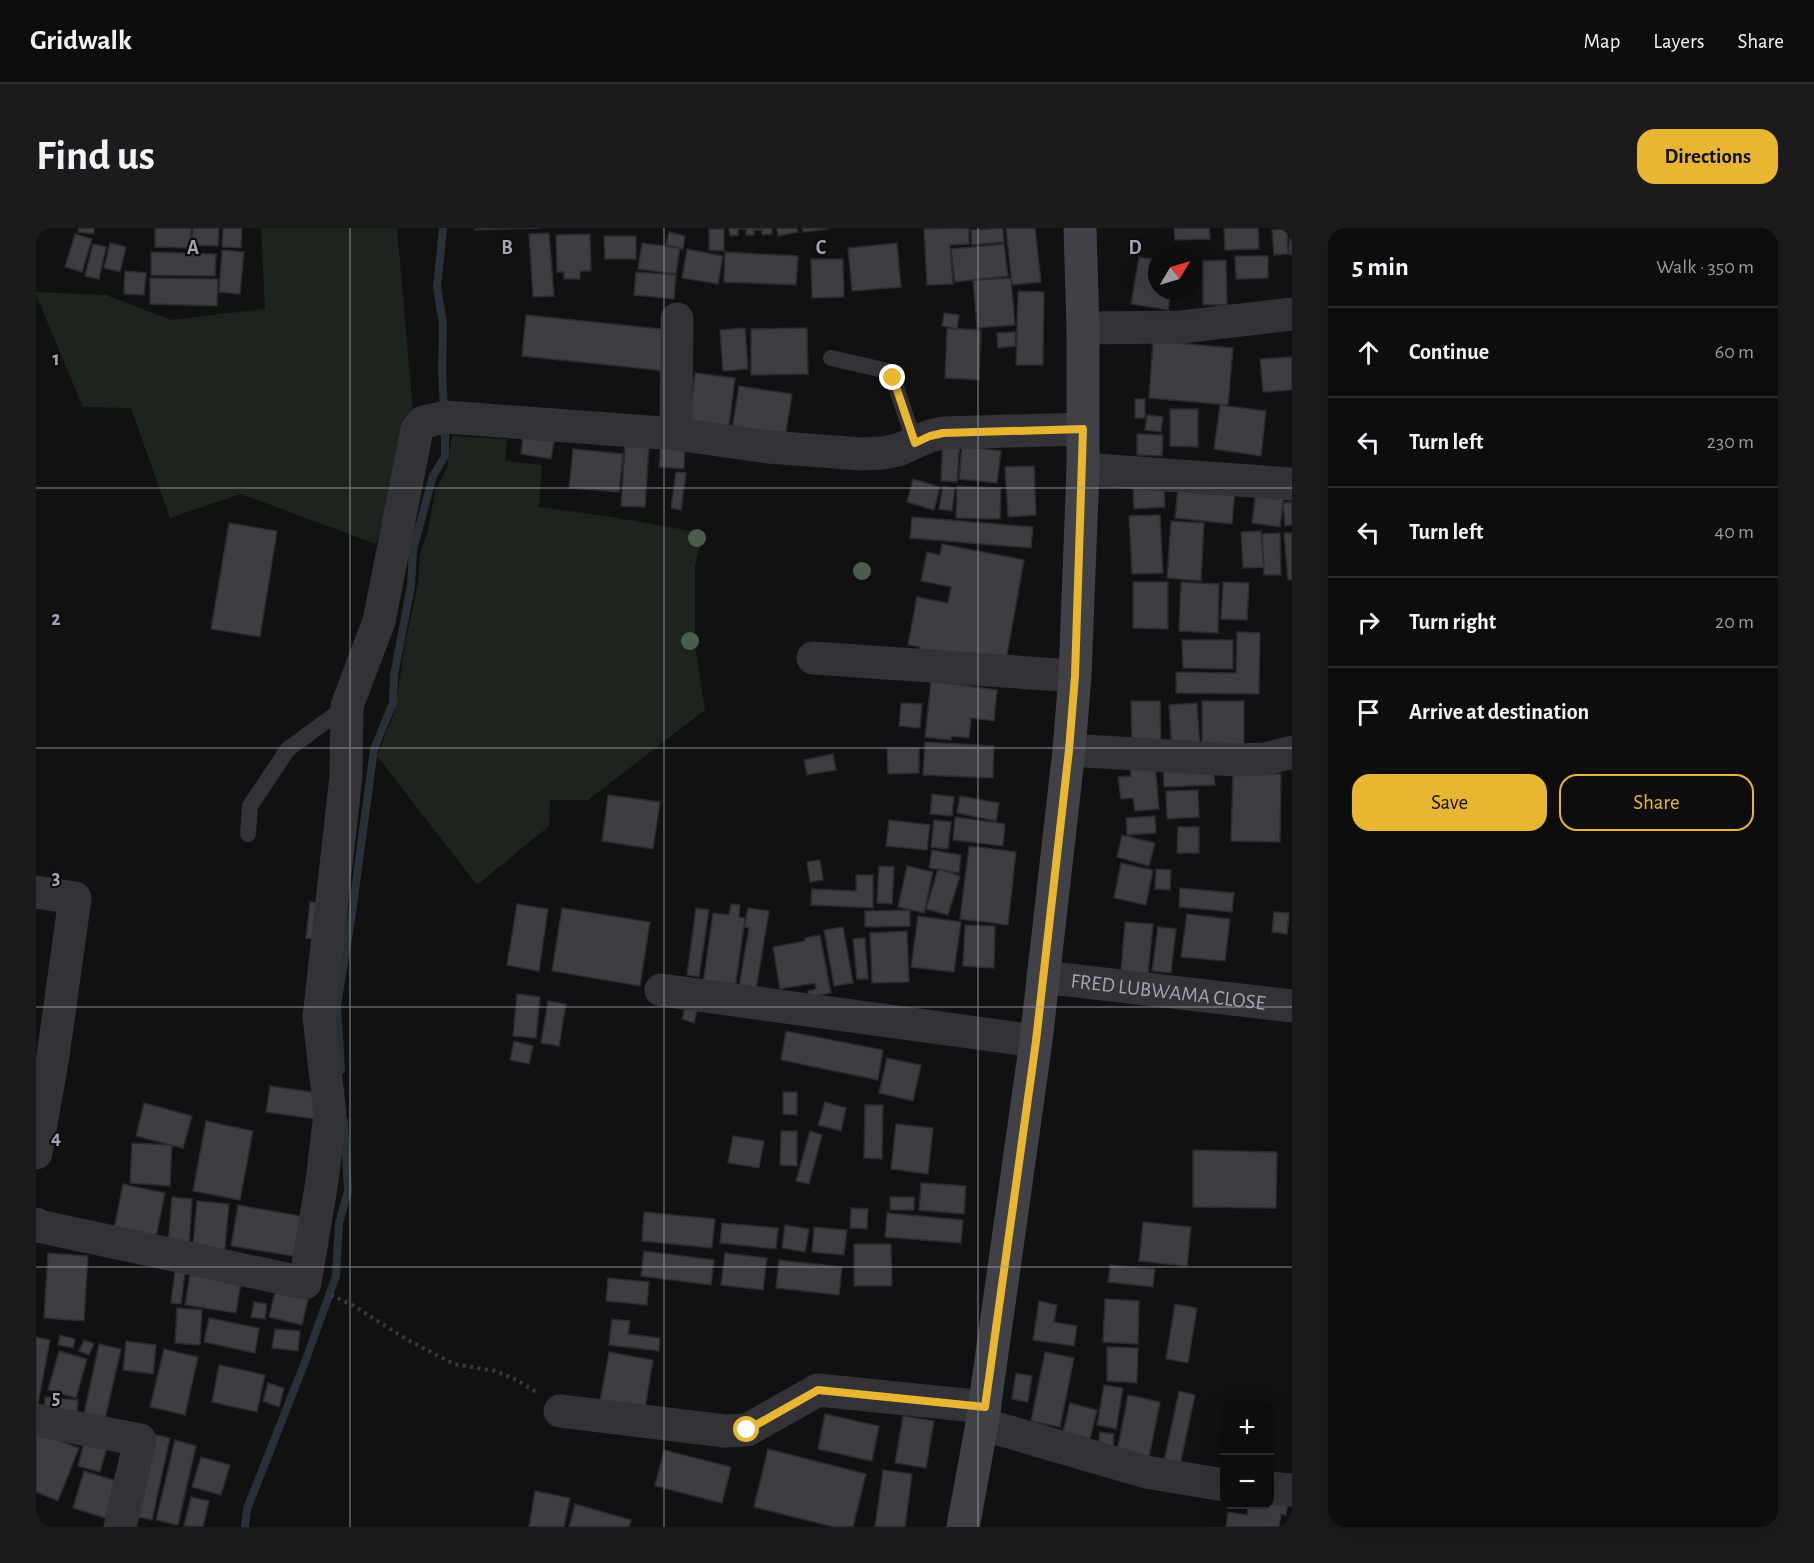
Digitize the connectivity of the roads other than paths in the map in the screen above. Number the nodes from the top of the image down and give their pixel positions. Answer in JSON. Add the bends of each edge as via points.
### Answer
{"nodes":[{"id":1,"x":1080,"y":228,"type":"edge"},
{"id":2,"x":1292,"y":314,"type":"edge"},
{"id":3,"x":677,"y":319,"type":"dead end"},
{"id":4,"x":1083,"y":328,"type":"junction"},
{"id":5,"x":831,"y":358,"type":"dead end"},
{"id":6,"x":1083,"y":429,"type":"junction"},
{"id":7,"x":676,"y":434,"type":"junction"},
{"id":8,"x":915,"y":443,"type":"junction"},
{"id":9,"x":1083,"y":469,"type":"junction"},
{"id":10,"x":1292,"y":484,"type":"edge"},
{"id":11,"x":813,"y":658,"type":"dead end"},
{"id":12,"x":1075,"y":676,"type":"junction"},
{"id":13,"x":347,"y":706,"type":"junction"},
{"id":14,"x":1069,"y":750,"type":"junction"},
{"id":15,"x":1292,"y":752,"type":"edge"},
{"id":16,"x":248,"y":834,"type":"dead end"},
{"id":17,"x":36,"y":892,"type":"edge"},
{"id":18,"x":1043,"y":977,"type":"junction"},
{"id":19,"x":661,"y":990,"type":"dead end"},
{"id":20,"x":1292,"y":1006,"type":"edge"},
{"id":21,"x":1036,"y":1041,"type":"junction"},
{"id":22,"x":44,"y":1055,"type":"edge"},
{"id":23,"x":36,"y":1153,"type":"edge"},
{"id":24,"x":36,"y":1224,"type":"edge"},
{"id":25,"x":560,"y":1411,"type":"road end"},
{"id":26,"x":983,"y":1415,"type":"junction"},
{"id":27,"x":36,"y":1420,"type":"edge"},
{"id":28,"x":1220,"y":1484,"type":"edge"},
{"id":29,"x":1274,"y":1488,"type":"edge"},
{"id":30,"x":1292,"y":1490,"type":"edge"},
{"id":31,"x":120,"y":1527,"type":"edge"},
{"id":32,"x":963,"y":1527,"type":"edge"}],
"edges":[{"from":1,"to":4,"type":"main road"},
{"from":2,"to":4,"type":"street","via":[[1181,327]]},
{"from":3,"to":7,"type":"street"},
{"from":4,"to":6,"type":"main road"},
{"from":5,"to":8,"type":"lane","via":[[888,371]]},
{"from":6,"to":8,"type":"street","via":[[943,433]]},
{"from":6,"to":9,"type":"main road"},
{"from":7,"to":8,"type":"street","via":[[768,447],[862,454],[898,450]]},
{"from":7,"to":13,"type":"street","via":[[446,417],[423,422],[417,430],[379,621]]},
{"from":9,"to":10,"type":"street"},
{"from":9,"to":12,"type":"main road"},
{"from":11,"to":12,"type":"street"},
{"from":12,"to":14,"type":"main road"},
{"from":13,"to":16,"type":"lane","via":[[288,749],[250,806]]},
{"from":13,"to":24,"type":"street","via":[[346,776],[319,1017],[330,1114],[306,1283]]},
{"from":14,"to":15,"type":"street","via":[[1237,760],[1265,759]]},
{"from":14,"to":18,"type":"main road"},
{"from":17,"to":22,"type":"street","via":[[75,898]]},
{"from":18,"to":20,"type":"street","name":"FRED LUBWAMA CLOSE"},
{"from":18,"to":21,"type":"main road"},
{"from":19,"to":21,"type":"street"},
{"from":21,"to":26,"type":"main road"},
{"from":22,"to":23,"type":"street"},
{"from":25,"to":26,"type":"street","via":[[725,1431],[747,1430],[818,1390]]},
{"from":26,"to":28,"type":"street","via":[[1146,1472]]},
{"from":26,"to":32,"type":"main road"},
{"from":27,"to":31,"type":"street","via":[[140,1440]]},
{"from":29,"to":30,"type":"street"}]}
